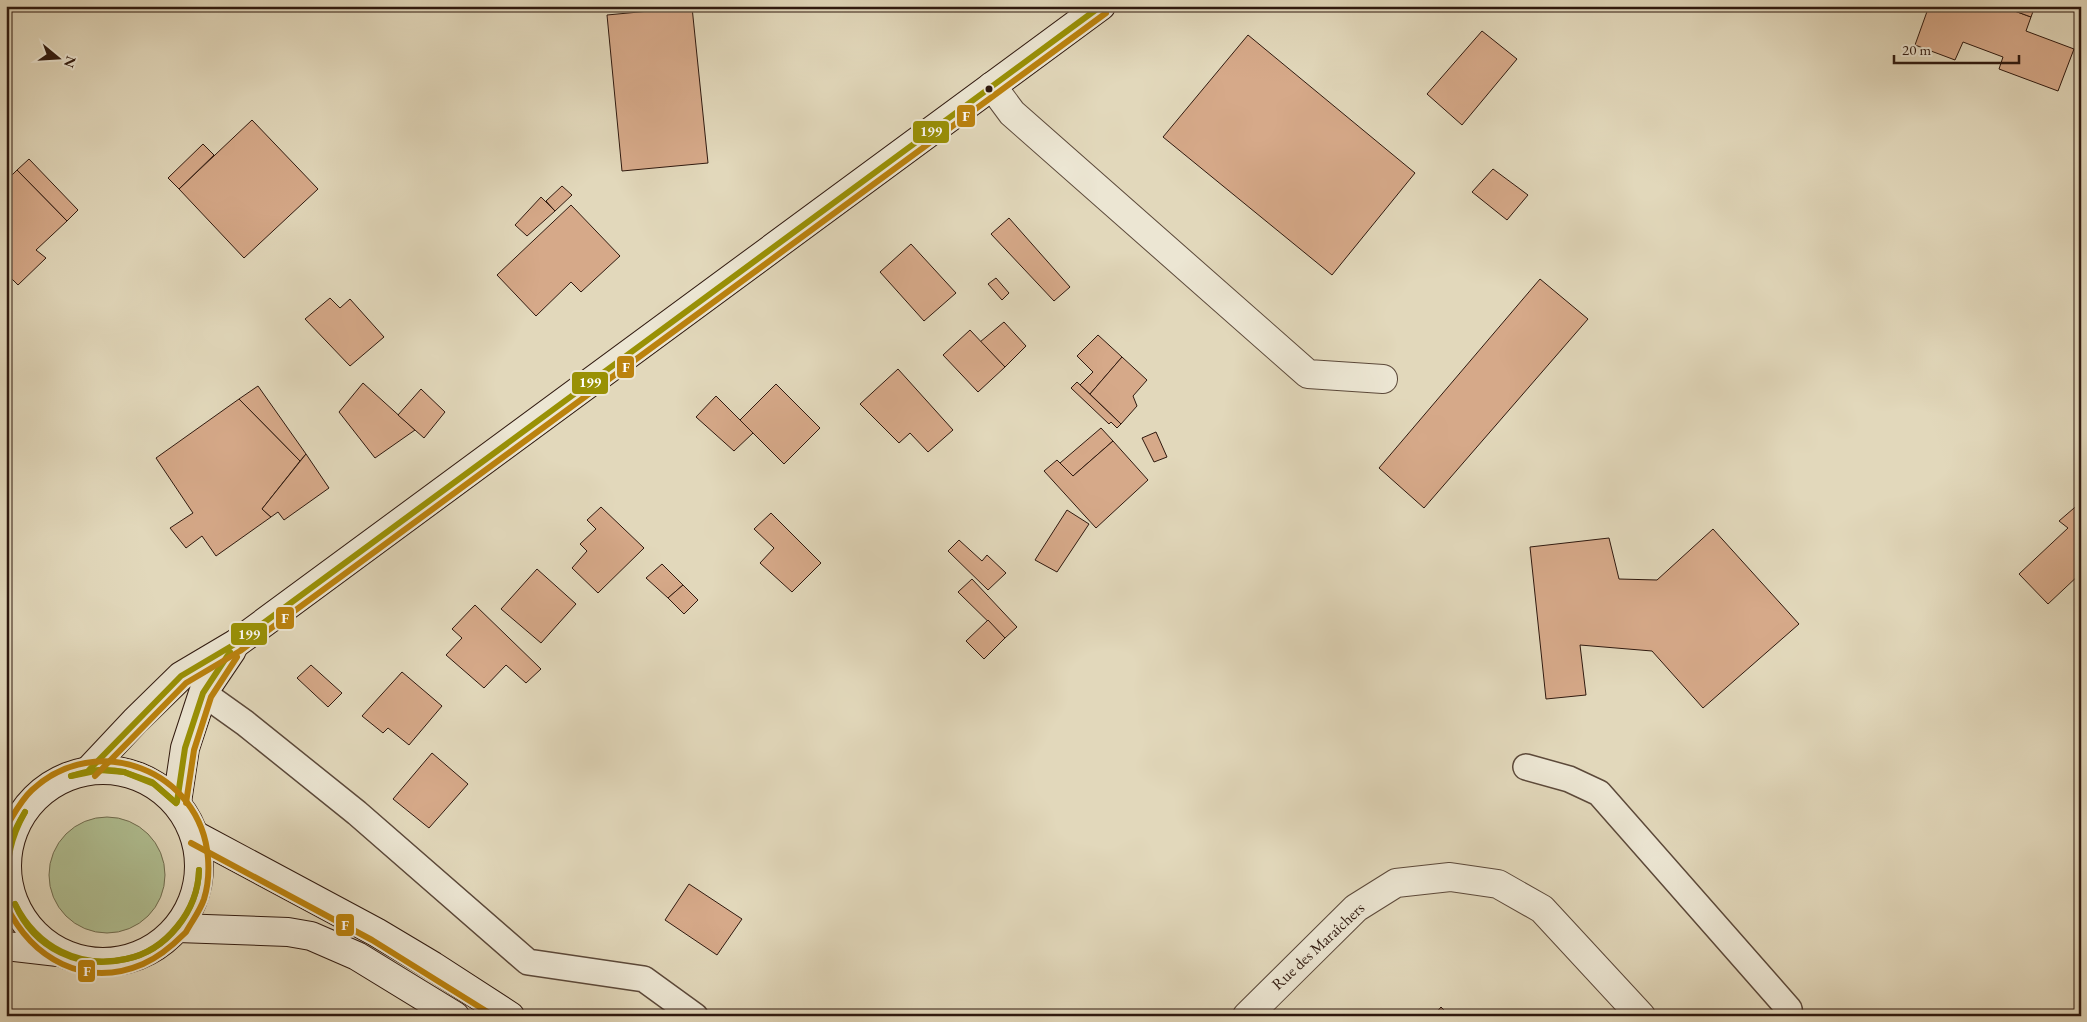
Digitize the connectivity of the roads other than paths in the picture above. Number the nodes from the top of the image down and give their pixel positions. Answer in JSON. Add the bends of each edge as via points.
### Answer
{"nodes":[{"id":1,"x":1100,"y":6,"type":"edge"},
{"id":2,"x":992,"y":86,"type":"junction"},
{"id":3,"x":1383,"y":378,"type":"dead end"},
{"id":4,"x":235,"y":644,"type":"junction"},
{"id":5,"x":203,"y":693,"type":"junction"},
{"id":6,"x":1526,"y":767,"type":"dead end"},
{"id":7,"x":89,"y":770,"type":"junction"},
{"id":8,"x":177,"y":802,"type":"junction"},
{"id":9,"x":195,"y":835,"type":"junction"},
{"id":10,"x":9,"y":838,"type":"edge"},
{"id":11,"x":178,"y":928,"type":"junction"},
{"id":12,"x":6,"y":946,"type":"edge"},
{"id":13,"x":58,"y":952,"type":"junction"},
{"id":14,"x":455,"y":1016,"type":"edge"},
{"id":15,"x":510,"y":1016,"type":"edge"},
{"id":16,"x":694,"y":1016,"type":"edge"},
{"id":17,"x":1247,"y":1016,"type":"edge"},
{"id":18,"x":1641,"y":1016,"type":"edge"},
{"id":19,"x":1790,"y":1016,"type":"edge"}],
"edges":[{"from":1,"to":2,"type":"main road"},
{"from":2,"to":3,"type":"main road","via":[[1012,113],[1308,374]]},
{"from":2,"to":4,"type":"main road"},
{"from":4,"to":5,"type":"main road"},
{"from":4,"to":7,"type":"main road","via":[[181,676]]},
{"from":5,"to":8,"type":"main road","via":[[185,748]]},
{"from":5,"to":16,"type":"lane","via":[[357,813],[528,962],[644,979]]},
{"from":6,"to":19,"type":"lane","via":[[1569,779],[1599,793],[1789,1009]]},
{"from":7,"to":8,"type":"main road","via":[[122,771],[152,782]]},
{"from":7,"to":10,"type":"main road","via":[[56,782],[28,805]]},
{"from":8,"to":9,"type":"main road"},
{"from":9,"to":11,"type":"main road","via":[[200,867],[195,900]]},
{"from":9,"to":15,"type":"main road","via":[[376,932]]},
{"from":10,"to":13,"type":"main road","via":[[10,890],[19,914],[36,936]]},
{"from":11,"to":13,"type":"main road","via":[[159,946],[135,958],[109,963],[83,961]]},
{"from":11,"to":14,"type":"main road","via":[[288,932],[311,936],[357,956]]},
{"from":12,"to":13,"type":"main road"},
{"from":17,"to":18,"type":"main road","name":"Rue des Maraîchers","via":[[1356,908],[1396,883],[1450,877],[1498,884],[1542,909]]}]}
